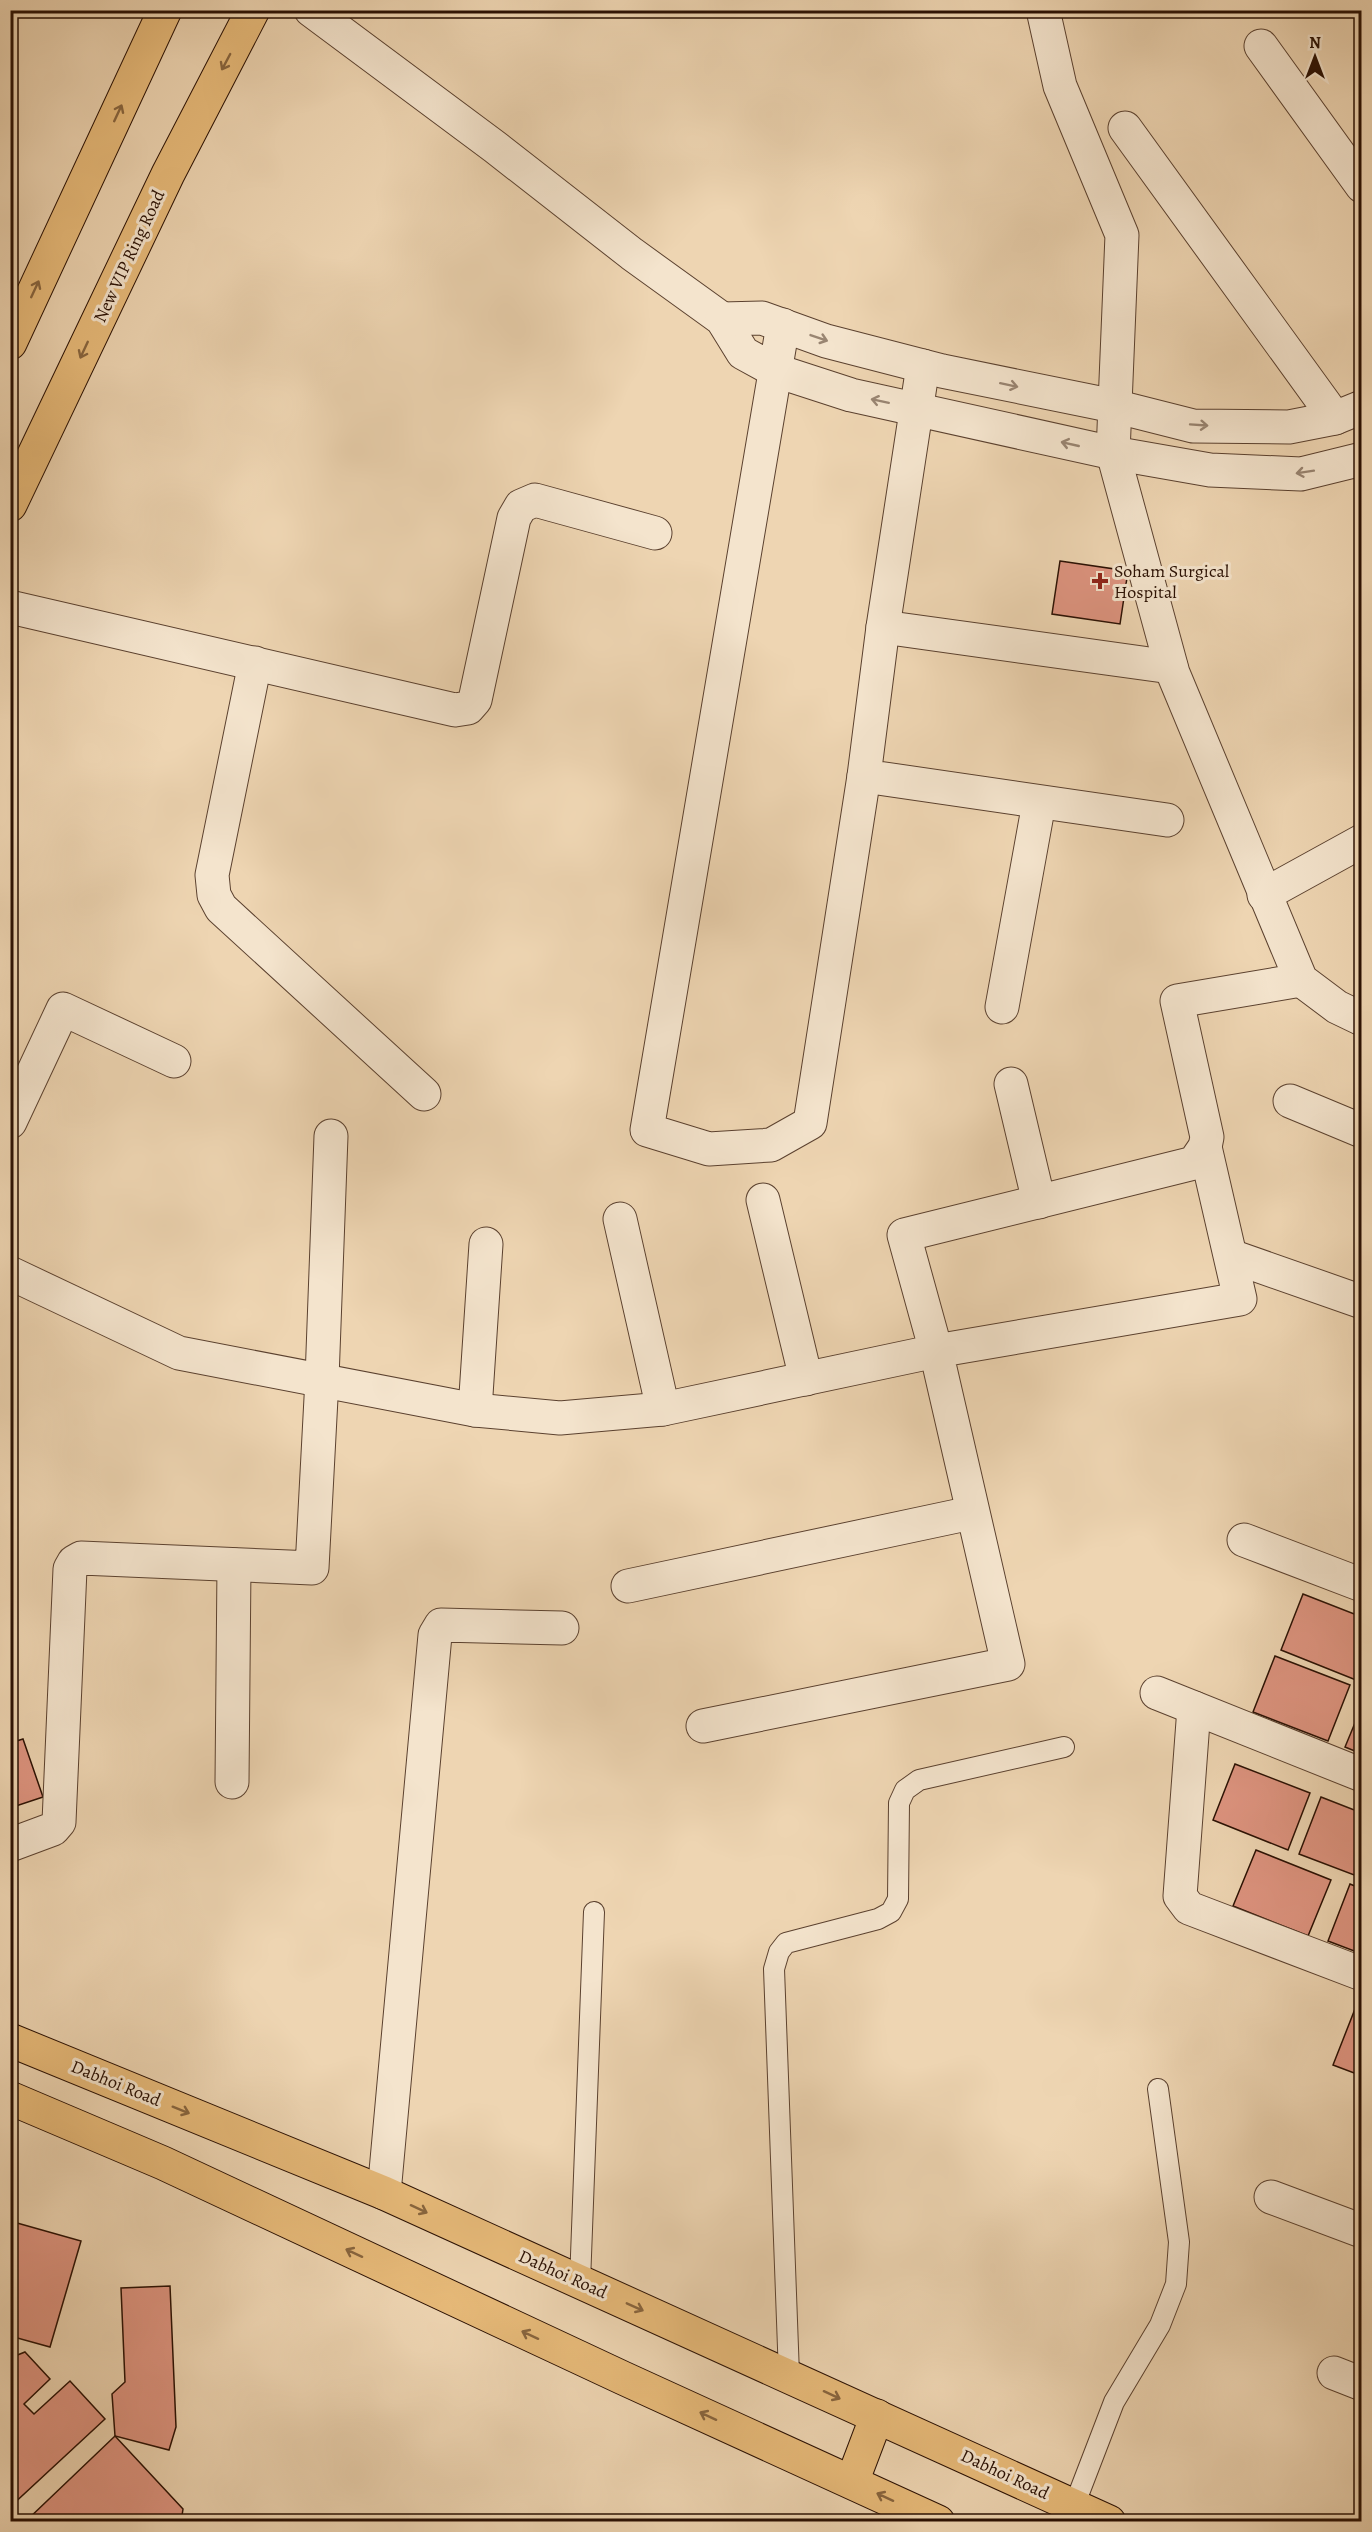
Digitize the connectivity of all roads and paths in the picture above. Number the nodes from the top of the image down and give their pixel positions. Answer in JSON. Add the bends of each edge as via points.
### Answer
{"nodes":[{"id":1,"x":165,"y":10,"type":"edge"},
{"id":2,"x":253,"y":10,"type":"edge"},
{"id":3,"x":311,"y":10,"type":"edge"},
{"id":4,"x":1043,"y":10,"type":"edge"},
{"id":5,"x":1260,"y":46,"type":"dead end"},
{"id":6,"x":1125,"y":128,"type":"dead end"},
{"id":7,"x":1362,"y":186,"type":"edge"},
{"id":8,"x":722,"y":319,"type":"junction"},
{"id":9,"x":783,"y":325,"type":"junction"},
{"id":10,"x":10,"y":342,"type":"edge"},
{"id":11,"x":923,"y":366,"type":"junction"},
{"id":12,"x":774,"y":370,"type":"junction"},
{"id":13,"x":1114,"y":406,"type":"junction"},
{"id":14,"x":916,"y":409,"type":"junction"},
{"id":15,"x":1348,"y":413,"type":"edge"},
{"id":16,"x":1113,"y":453,"type":"junction"},
{"id":17,"x":1362,"y":459,"type":"edge"},
{"id":18,"x":10,"y":505,"type":"edge"},
{"id":19,"x":655,"y":532,"type":"dead end"},
{"id":20,"x":10,"y":606,"type":"edge"},
{"id":21,"x":884,"y":627,"type":"junction"},
{"id":22,"x":255,"y":663,"type":"junction"},
{"id":23,"x":1171,"y":667,"type":"junction"},
{"id":24,"x":864,"y":776,"type":"junction"},
{"id":25,"x":1039,"y":804,"type":"junction"},
{"id":26,"x":1167,"y":820,"type":"dead end"},
{"id":27,"x":1362,"y":841,"type":"edge"},
{"id":28,"x":1264,"y":895,"type":"junction"},
{"id":29,"x":1301,"y":980,"type":"junction"},
{"id":30,"x":1002,"y":1007,"type":"dead end"},
{"id":31,"x":1353,"y":1009,"type":"edge"},
{"id":32,"x":174,"y":1061,"type":"dead end"},
{"id":33,"x":1011,"y":1084,"type":"dead end"},
{"id":34,"x":424,"y":1094,"type":"dead end"},
{"id":35,"x":1290,"y":1101,"type":"dead end"},
{"id":36,"x":10,"y":1122,"type":"edge"},
{"id":37,"x":1362,"y":1131,"type":"edge"},
{"id":38,"x":331,"y":1136,"type":"dead end"},
{"id":39,"x":1205,"y":1147,"type":"junction"},
{"id":40,"x":763,"y":1200,"type":"dead end"},
{"id":41,"x":1039,"y":1202,"type":"junction"},
{"id":42,"x":620,"y":1219,"type":"dead end"},
{"id":43,"x":486,"y":1244,"type":"dead end"},
{"id":44,"x":1231,"y":1256,"type":"junction"},
{"id":45,"x":10,"y":1273,"type":"edge"},
{"id":46,"x":1362,"y":1302,"type":"edge"},
{"id":47,"x":936,"y":1351,"type":"junction"},
{"id":48,"x":322,"y":1379,"type":"junction"},
{"id":49,"x":806,"y":1379,"type":"junction"},
{"id":50,"x":663,"y":1409,"type":"junction"},
{"id":51,"x":475,"y":1410,"type":"junction"},
{"id":52,"x":971,"y":1514,"type":"junction"},
{"id":53,"x":1244,"y":1540,"type":"dead end"},
{"id":54,"x":234,"y":1565,"type":"junction"},
{"id":55,"x":1362,"y":1585,"type":"edge"},
{"id":56,"x":628,"y":1586,"type":"dead end"},
{"id":57,"x":562,"y":1628,"type":"dead end"},
{"id":58,"x":1157,"y":1693,"type":"dead end"},
{"id":59,"x":1194,"y":1708,"type":"junction"},
{"id":60,"x":703,"y":1726,"type":"dead end"},
{"id":61,"x":1064,"y":1747,"type":"dead end"},
{"id":62,"x":1362,"y":1775,"type":"edge"},
{"id":63,"x":232,"y":1782,"type":"dead end"},
{"id":64,"x":10,"y":1845,"type":"edge"},
{"id":65,"x":594,"y":1912,"type":"dead end"},
{"id":66,"x":1362,"y":1974,"type":"edge"},
{"id":67,"x":10,"y":2040,"type":"edge"},
{"id":68,"x":1158,"y":2089,"type":"dead end"},
{"id":69,"x":10,"y":2097,"type":"edge"},
{"id":70,"x":384,"y":2193,"type":"junction"},
{"id":71,"x":1271,"y":2197,"type":"dead end"},
{"id":72,"x":1362,"y":2231,"type":"edge"},
{"id":73,"x":580,"y":2282,"type":"junction"},
{"id":74,"x":789,"y":2375,"type":"junction"},
{"id":75,"x":877,"y":2416,"type":"junction"},
{"id":76,"x":852,"y":2482,"type":"junction"},
{"id":77,"x":1074,"y":2506,"type":"junction"},
{"id":78,"x":938,"y":2522,"type":"edge"},
{"id":79,"x":1109,"y":2522,"type":"edge"}],
"edges":[{"from":10,"to":1,"type":"main road","one_way":true},
{"from":2,"to":18,"type":"main road","name":"New VIP Ring Road","one_way":true,"via":[[168,174]]},
{"from":3,"to":8,"type":"street"},
{"from":4,"to":13,"type":"street","via":[[1060,86],[1122,236]]},
{"from":5,"to":7,"type":"street"},
{"from":6,"to":15,"type":"street"},
{"from":8,"to":9,"type":"street","via":[[762,318]]},
{"from":8,"to":12,"type":"street","via":[[743,353]]},
{"from":9,"to":11,"type":"street","one_way":true,"via":[[826,341]]},
{"from":9,"to":12,"type":"street"},
{"from":11,"to":13,"type":"street","one_way":true},
{"from":11,"to":14,"type":"street"},
{"from":14,"to":12,"type":"street","one_way":true,"via":[[851,395]]},
{"from":12,"to":24,"type":"street","via":[[647,1130],[709,1149],[771,1145],[810,1123]]},
{"from":13,"to":15,"type":"street","one_way":true,"via":[[1193,426],[1289,427]]},
{"from":13,"to":16,"type":"street"},
{"from":16,"to":14,"type":"street","one_way":true},
{"from":14,"to":21,"type":"street"},
{"from":17,"to":16,"type":"street","one_way":true,"via":[[1300,474],[1210,470]]},
{"from":16,"to":23,"type":"street"},
{"from":19,"to":22,"type":"street","via":[[536,500],[521,506],[514,518],[475,700],[468,708],[455,710]]},
{"from":20,"to":22,"type":"street"},
{"from":21,"to":23,"type":"street"},
{"from":21,"to":24,"type":"street"},
{"from":22,"to":34,"type":"street","via":[[212,875],[214,895],[221,908]]},
{"from":23,"to":28,"type":"street"},
{"from":24,"to":25,"type":"street"},
{"from":25,"to":26,"type":"street"},
{"from":25,"to":30,"type":"street"},
{"from":27,"to":28,"type":"street"},
{"from":28,"to":29,"type":"street"},
{"from":29,"to":31,"type":"street"},
{"from":29,"to":39,"type":"street","via":[[1177,1001],[1207,1137]]},
{"from":32,"to":36,"type":"street","via":[[63,1009]]},
{"from":33,"to":41,"type":"street"},
{"from":35,"to":37,"type":"street"},
{"from":38,"to":48,"type":"street"},
{"from":39,"to":41,"type":"street","via":[[1194,1163]]},
{"from":39,"to":44,"type":"street"},
{"from":40,"to":49,"type":"street"},
{"from":41,"to":47,"type":"street","via":[[904,1235]]},
{"from":42,"to":50,"type":"street"},
{"from":43,"to":51,"type":"street"},
{"from":44,"to":46,"type":"street"},
{"from":44,"to":47,"type":"street","via":[[1240,1299]]},
{"from":45,"to":48,"type":"street","via":[[179,1353]]},
{"from":47,"to":49,"type":"street"},
{"from":47,"to":52,"type":"street"},
{"from":48,"to":51,"type":"street"},
{"from":48,"to":54,"type":"street","via":[[312,1568]]},
{"from":49,"to":50,"type":"street"},
{"from":50,"to":51,"type":"street","via":[[560,1418]]},
{"from":52,"to":56,"type":"street"},
{"from":52,"to":60,"type":"street","via":[[1008,1664]]},
{"from":53,"to":55,"type":"street"},
{"from":54,"to":63,"type":"street"},
{"from":54,"to":64,"type":"street","via":[[81,1558],[74,1562],[70,1569],[59,1822],[53,1829]]},
{"from":57,"to":70,"type":"street","via":[[441,1625],[435,1635]]},
{"from":58,"to":59,"type":"street"},
{"from":59,"to":62,"type":"street"},
{"from":59,"to":66,"type":"street","via":[[1180,1896],[1183,1902],[1189,1908]]},
{"from":61,"to":74,"type":"lane","via":[[919,1780],[905,1790],[899,1803],[898,1899],[891,1912],[878,1919],[786,1943],[778,1952],[774,1970]]},
{"from":65,"to":73,"type":"lane"},
{"from":67,"to":70,"type":"main road","name":"Dabhoi Road","one_way":true},
{"from":68,"to":77,"type":"lane","via":[[1179,2242],[1176,2284],[1161,2325],[1114,2402]]},
{"from":76,"to":69,"type":"main road","one_way":true,"via":[[163,2163]]},
{"from":70,"to":73,"type":"main road","name":"Dabhoi Road","one_way":true},
{"from":71,"to":72,"type":"street"},
{"from":73,"to":74,"type":"main road","name":"Dabhoi Road","one_way":true},
{"from":74,"to":75,"type":"main road","name":"Dabhoi Road","one_way":true},
{"from":75,"to":76,"type":"main road"},
{"from":75,"to":77,"type":"main road","name":"Dabhoi Road"},
{"from":78,"to":76,"type":"main road","one_way":true},
{"from":77,"to":79,"type":"main road","name":"Dabhoi Road"}]}
